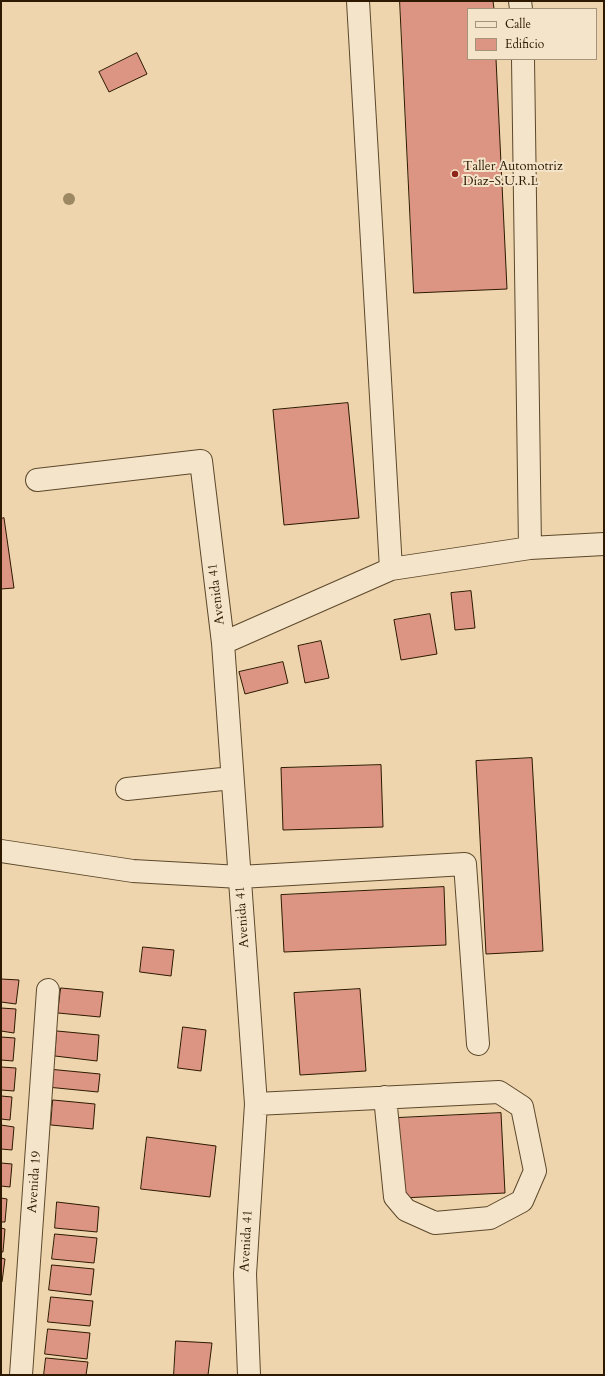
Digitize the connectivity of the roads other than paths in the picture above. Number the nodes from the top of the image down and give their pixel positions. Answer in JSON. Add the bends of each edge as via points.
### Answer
{"nodes":[{"id":1,"x":358,"y":1,"type":"edge"},
{"id":2,"x":523,"y":60,"type":"edge"},
{"id":3,"x":37,"y":480,"type":"dead end"},
{"id":4,"x":604,"y":544,"type":"edge"},
{"id":5,"x":530,"y":548,"type":"junction"},
{"id":6,"x":391,"y":569,"type":"junction"},
{"id":7,"x":223,"y":643,"type":"junction"},
{"id":8,"x":232,"y":778,"type":"junction"},
{"id":9,"x":127,"y":789,"type":"dead end"},
{"id":10,"x":1,"y":851,"type":"edge"},
{"id":11,"x":240,"y":878,"type":"junction"},
{"id":12,"x":48,"y":990,"type":"dead end"},
{"id":13,"x":478,"y":1044,"type":"dead end"},
{"id":14,"x":386,"y":1097,"type":"junction"},
{"id":15,"x":256,"y":1104,"type":"junction"},
{"id":16,"x":21,"y":1375,"type":"edge"},
{"id":17,"x":249,"y":1375,"type":"edge"}],
"edges":[{"from":1,"to":6,"type":"street"},
{"from":2,"to":5,"type":"street"},
{"from":3,"to":7,"type":"street","name":"Avenida 41","via":[[201,461]]},
{"from":4,"to":5,"type":"street"},
{"from":5,"to":6,"type":"street"},
{"from":6,"to":7,"type":"street"},
{"from":7,"to":8,"type":"street","name":"Avenida 41"},
{"from":8,"to":9,"type":"street"},
{"from":8,"to":11,"type":"street","name":"Avenida 41"},
{"from":10,"to":11,"type":"street","via":[[133,871]]},
{"from":11,"to":13,"type":"street","via":[[465,864]]},
{"from":11,"to":15,"type":"street","name":"Avenida 41"},
{"from":12,"to":16,"type":"street","name":"Avenida 19"},
{"from":14,"to":14,"type":"street","via":[[499,1092],[522,1107],[535,1171],[522,1201],[490,1218],[435,1223],[406,1210],[395,1197]]},
{"from":14,"to":15,"type":"street"},
{"from":15,"to":17,"type":"street","name":"Avenida 41","via":[[245,1274]]}]}
